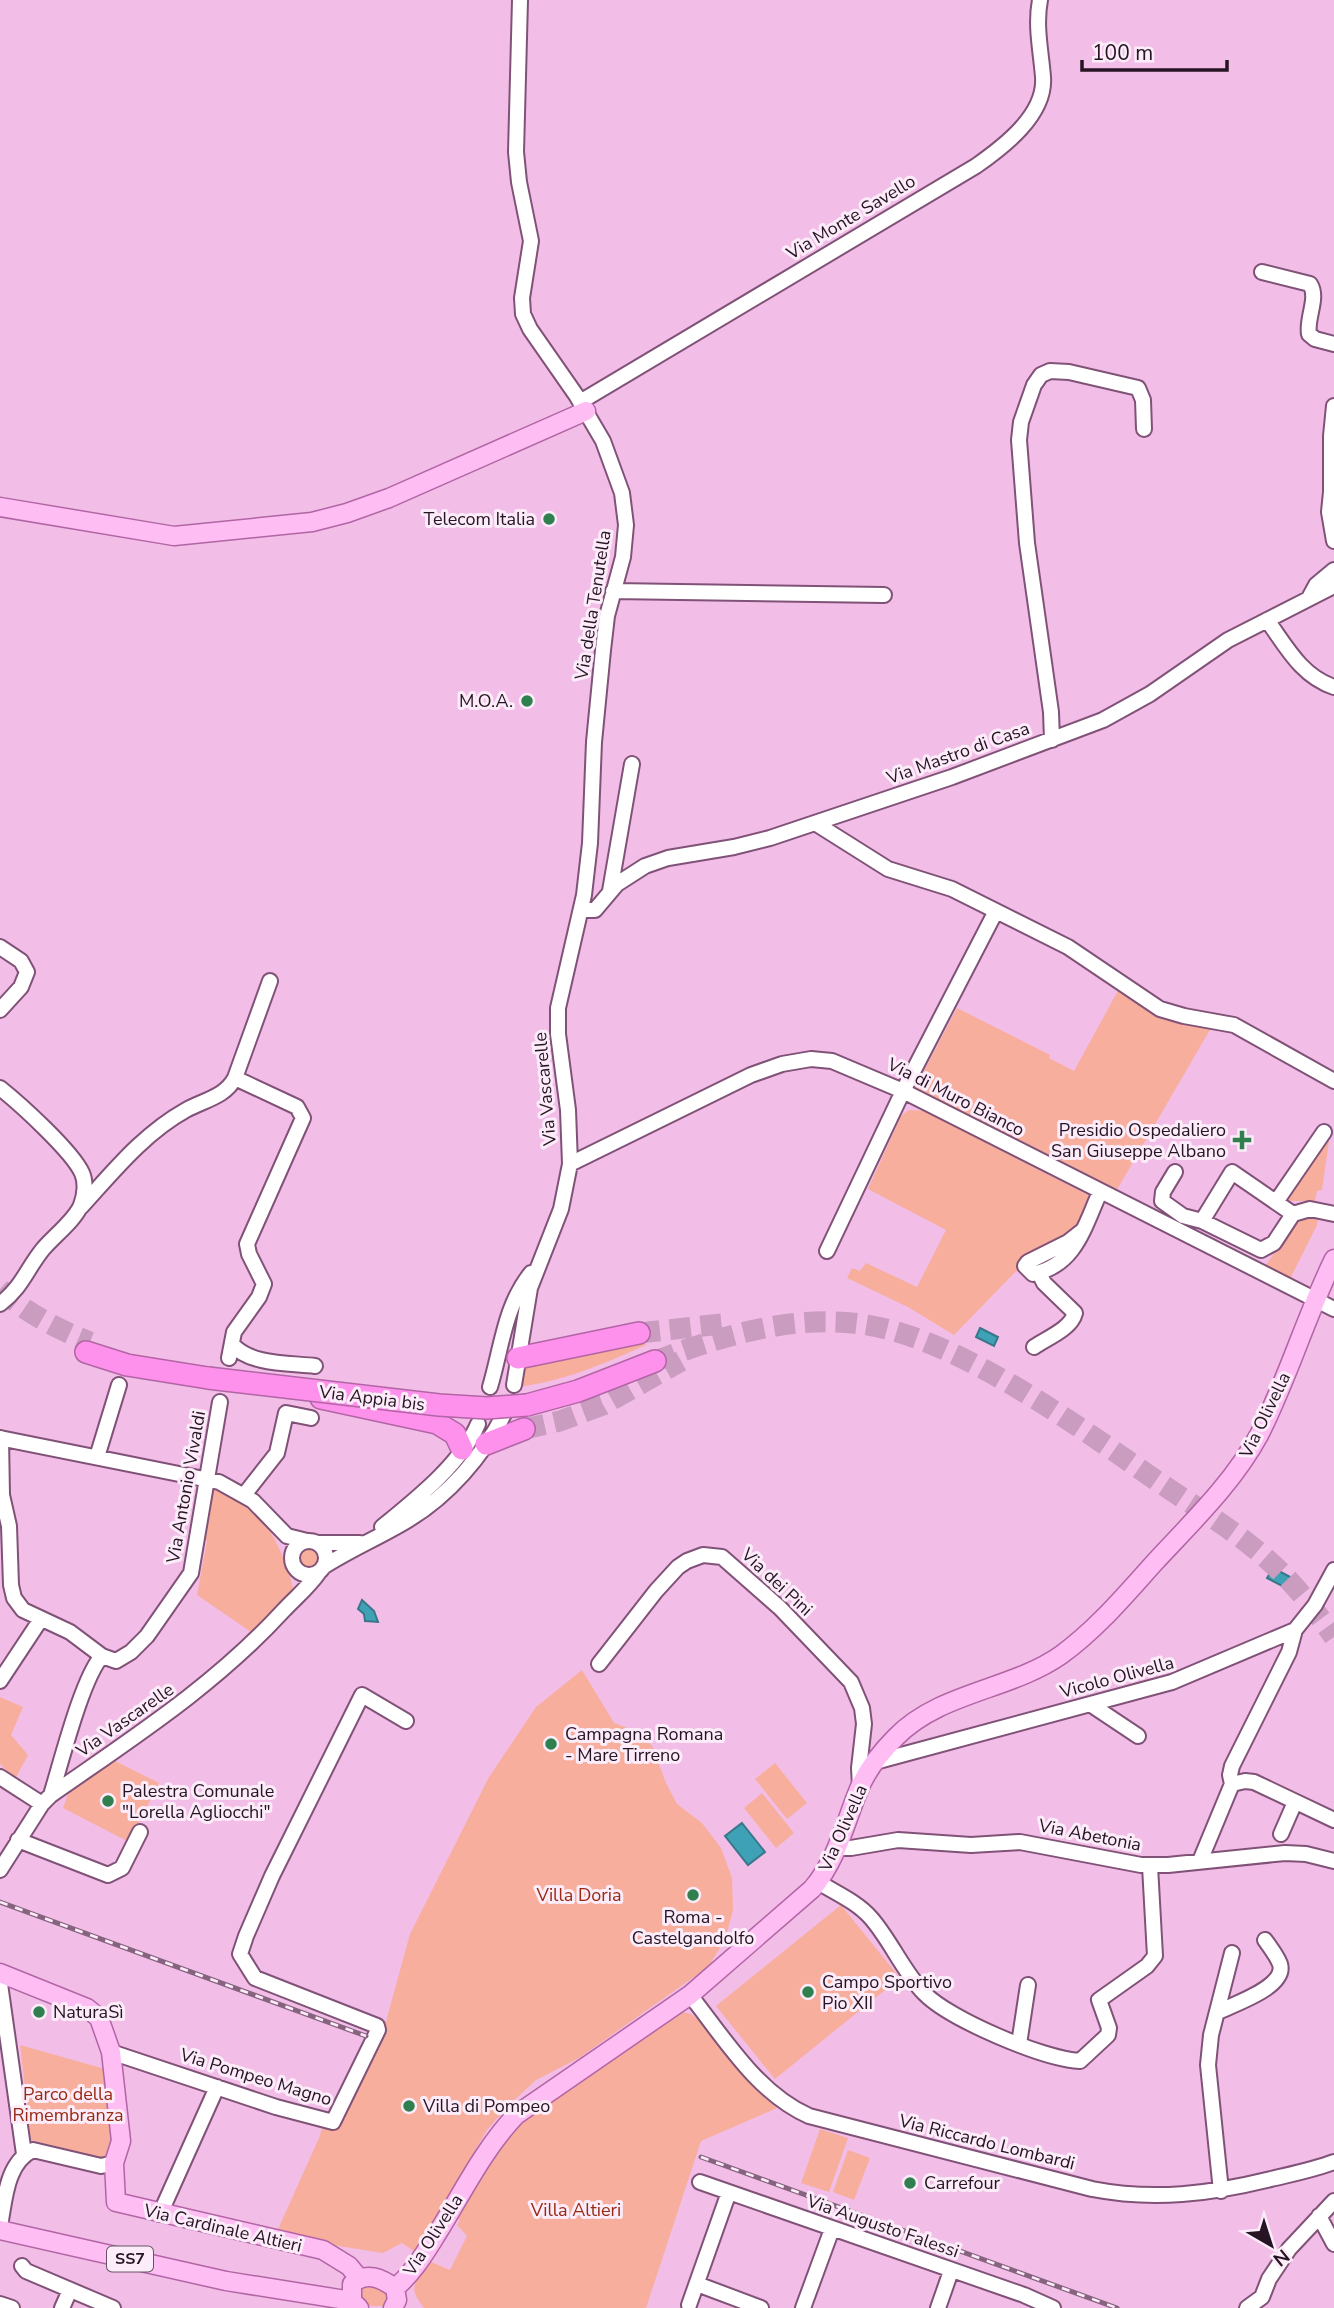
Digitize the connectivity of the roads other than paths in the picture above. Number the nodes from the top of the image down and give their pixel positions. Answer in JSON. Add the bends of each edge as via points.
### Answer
{"nodes":[{"id":1,"x":520,"y":0,"type":"edge"},
{"id":2,"x":1040,"y":0,"type":"edge"},
{"id":3,"x":1262,"y":272,"type":"dead end"},
{"id":4,"x":1334,"y":344,"type":"edge"},
{"id":5,"x":583,"y":406,"type":"junction"},
{"id":6,"x":1334,"y":406,"type":"edge"},
{"id":7,"x":1144,"y":429,"type":"dead end"},
{"id":8,"x":0,"y":507,"type":"edge"},
{"id":9,"x":1334,"y":541,"type":"edge"},
{"id":10,"x":1334,"y":570,"type":"edge"},
{"id":11,"x":1334,"y":586,"type":"edge"},
{"id":12,"x":613,"y":591,"type":"junction"},
{"id":13,"x":884,"y":595,"type":"dead end"},
{"id":14,"x":1310,"y":598,"type":"junction"},
{"id":15,"x":1267,"y":620,"type":"junction"},
{"id":16,"x":1334,"y":687,"type":"edge"},
{"id":17,"x":1052,"y":740,"type":"junction"},
{"id":18,"x":632,"y":764,"type":"dead end"},
{"id":19,"x":815,"y":823,"type":"junction"},
{"id":20,"x":610,"y":891,"type":"junction"},
{"id":21,"x":582,"y":910,"type":"junction"},
{"id":22,"x":996,"y":911,"type":"junction"},
{"id":23,"x":0,"y":947,"type":"edge"},
{"id":24,"x":270,"y":981,"type":"dead end"},
{"id":25,"x":0,"y":1010,"type":"edge"},
{"id":26,"x":235,"y":1078,"type":"junction"},
{"id":27,"x":1334,"y":1081,"type":"edge"},
{"id":28,"x":0,"y":1088,"type":"edge"},
{"id":29,"x":903,"y":1091,"type":"junction"},
{"id":30,"x":1324,"y":1132,"type":"dead end"},
{"id":31,"x":570,"y":1164,"type":"junction"},
{"id":32,"x":1175,"y":1172,"type":"dead end"},
{"id":33,"x":1100,"y":1192,"type":"junction"},
{"id":34,"x":1276,"y":1202,"type":"junction"},
{"id":35,"x":81,"y":1207,"type":"junction"},
{"id":36,"x":1293,"y":1214,"type":"junction"},
{"id":37,"x":1334,"y":1214,"type":"edge"},
{"id":38,"x":1202,"y":1221,"type":"junction"},
{"id":39,"x":827,"y":1251,"type":"dead end"},
{"id":40,"x":1334,"y":1259,"type":"edge"},
{"id":41,"x":538,"y":1264,"type":"junction"},
{"id":42,"x":1315,"y":1301,"type":"junction"},
{"id":43,"x":0,"y":1304,"type":"edge"},
{"id":44,"x":1334,"y":1309,"type":"edge"},
{"id":45,"x":88,"y":1347,"type":"tunnel mouth"},
{"id":46,"x":1034,"y":1347,"type":"dead end"},
{"id":47,"x":519,"y":1358,"type":"junction"},
{"id":48,"x":315,"y":1366,"type":"dead end"},
{"id":49,"x":208,"y":1373,"type":"junction"},
{"id":50,"x":119,"y":1385,"type":"dead end"},
{"id":51,"x":278,"y":1386,"type":"junction"},
{"id":52,"x":490,"y":1387,"type":"dead end"},
{"id":53,"x":522,"y":1395,"type":"junction"},
{"id":54,"x":220,"y":1402,"type":"dead end"},
{"id":55,"x":504,"y":1414,"type":"dead end"},
{"id":56,"x":311,"y":1418,"type":"dead end"},
{"id":57,"x":478,"y":1424,"type":"dead end"},
{"id":58,"x":524,"y":1429,"type":"tunnel mouth"},
{"id":59,"x":1,"y":1438,"type":"edge"},
{"id":60,"x":486,"y":1444,"type":"junction"},
{"id":61,"x":462,"y":1449,"type":"junction"},
{"id":62,"x":97,"y":1457,"type":"junction"},
{"id":63,"x":206,"y":1478,"type":"junction"},
{"id":64,"x":244,"y":1494,"type":"junction"},
{"id":65,"x":269,"y":1518,"type":"junction"},
{"id":66,"x":312,"y":1542,"type":"junction"},
{"id":67,"x":362,"y":1544,"type":"junction"},
{"id":68,"x":295,"y":1567,"type":"junction"},
{"id":69,"x":321,"y":1569,"type":"junction"},
{"id":70,"x":1334,"y":1570,"type":"edge"},
{"id":71,"x":5,"y":1585,"type":"edge"},
{"id":72,"x":284,"y":1610,"type":"junction"},
{"id":73,"x":41,"y":1619,"type":"junction"},
{"id":74,"x":1295,"y":1630,"type":"junction"},
{"id":75,"x":102,"y":1656,"type":"junction"},
{"id":76,"x":599,"y":1664,"type":"dead end"},
{"id":77,"x":0,"y":1681,"type":"edge"},
{"id":78,"x":1090,"y":1704,"type":"junction"},
{"id":79,"x":406,"y":1721,"type":"dead end"},
{"id":80,"x":1138,"y":1735,"type":"dead end"},
{"id":81,"x":875,"y":1762,"type":"junction"},
{"id":82,"x":0,"y":1777,"type":"edge"},
{"id":83,"x":1232,"y":1784,"type":"junction"},
{"id":84,"x":860,"y":1786,"type":"junction"},
{"id":85,"x":46,"y":1800,"type":"junction"},
{"id":86,"x":1295,"y":1802,"type":"junction"},
{"id":87,"x":1334,"y":1820,"type":"edge"},
{"id":88,"x":140,"y":1832,"type":"dead end"},
{"id":89,"x":1281,"y":1834,"type":"dead end"},
{"id":90,"x":18,"y":1840,"type":"junction"},
{"id":91,"x":838,"y":1848,"type":"junction"},
{"id":92,"x":2,"y":1861,"type":"edge"},
{"id":93,"x":1200,"y":1861,"type":"junction"},
{"id":94,"x":1334,"y":1861,"type":"edge"},
{"id":95,"x":1150,"y":1866,"type":"junction"},
{"id":96,"x":818,"y":1882,"type":"junction"},
{"id":97,"x":1265,"y":1940,"type":"dead end"},
{"id":98,"x":1232,"y":1953,"type":"dead end"},
{"id":99,"x":1,"y":1979,"type":"edge"},
{"id":100,"x":1028,"y":1986,"type":"dead end"},
{"id":101,"x":690,"y":1996,"type":"junction"},
{"id":102,"x":1217,"y":2012,"type":"junction"},
{"id":103,"x":1019,"y":2044,"type":"junction"},
{"id":104,"x":111,"y":2052,"type":"junction"},
{"id":105,"x":217,"y":2087,"type":"junction"},
{"id":106,"x":24,"y":2154,"type":"junction"},
{"id":107,"x":114,"y":2163,"type":"junction"},
{"id":108,"x":1331,"y":2164,"type":"edge"},
{"id":109,"x":5,"y":2179,"type":"edge"},
{"id":110,"x":700,"y":2182,"type":"dead end"},
{"id":111,"x":1221,"y":2191,"type":"junction"},
{"id":112,"x":729,"y":2192,"type":"junction"},
{"id":113,"x":1334,"y":2201,"type":"edge"},
{"id":114,"x":160,"y":2214,"type":"junction"},
{"id":115,"x":1320,"y":2216,"type":"junction"},
{"id":116,"x":0,"y":2228,"type":"edge"},
{"id":117,"x":832,"y":2228,"type":"junction"},
{"id":118,"x":1334,"y":2244,"type":"edge"},
{"id":119,"x":22,"y":2266,"type":"dead end"},
{"id":120,"x":951,"y":2271,"type":"junction"},
{"id":121,"x":359,"y":2278,"type":"junction"},
{"id":122,"x":697,"y":2284,"type":"junction"},
{"id":123,"x":70,"y":2290,"type":"junction"},
{"id":124,"x":395,"y":2296,"type":"edge"},
{"id":125,"x":1021,"y":2301,"type":"edge"},
{"id":126,"x":1265,"y":2302,"type":"edge"},
{"id":127,"x":0,"y":2304,"type":"edge"},
{"id":128,"x":356,"y":2305,"type":"edge"},
{"id":129,"x":689,"y":2305,"type":"dead end"},
{"id":130,"x":12,"y":2308,"type":"edge"},
{"id":131,"x":62,"y":2308,"type":"edge"},
{"id":132,"x":113,"y":2308,"type":"edge"},
{"id":133,"x":411,"y":2308,"type":"edge"},
{"id":134,"x":761,"y":2308,"type":"edge"},
{"id":135,"x":803,"y":2308,"type":"edge"},
{"id":136,"x":938,"y":2308,"type":"edge"},
{"id":137,"x":1054,"y":2308,"type":"edge"},
{"id":138,"x":1247,"y":2308,"type":"edge"}],
"edges":[{"from":1,"to":5,"type":"street","name":"Via della Tenutella","via":[[516,152],[531,241],[522,311]]},
{"from":2,"to":5,"type":"street","name":"Via Monte Savello","via":[[1037,26],[1042,93],[1029,117],[1002,146]]},
{"from":3,"to":4,"type":"street","via":[[1310,284],[1314,291],[1309,334]]},
{"from":5,"to":8,"type":"main road","via":[[389,498],[312,522],[166,535]]},
{"from":5,"to":12,"type":"street","name":"Via della Tenutella","via":[[612,461],[622,492],[626,525]]},
{"from":6,"to":9,"type":"street","via":[[1329,512]]},
{"from":7,"to":17,"type":"street","via":[[1142,398],[1136,387],[1069,372],[1041,375],[1024,410],[1019,440],[1026,533]]},
{"from":10,"to":14,"type":"street","via":[[1314,587]]},
{"from":11,"to":14,"type":"street","name":"Via Mastro di Casa"},
{"from":12,"to":13,"type":"street"},
{"from":12,"to":21,"type":"street","name":"Via della Tenutella","via":[[587,755],[590,843]]},
{"from":14,"to":15,"type":"street","name":"Via Mastro di Casa"},
{"from":15,"to":16,"type":"street","via":[[1305,671]]},
{"from":15,"to":17,"type":"street","name":"Via Mastro di Casa","via":[[1221,644],[1124,710]]},
{"from":17,"to":19,"type":"street","name":"Via Mastro di Casa"},
{"from":18,"to":20,"type":"street"},
{"from":19,"to":20,"type":"street","name":"Via Mastro di Casa","via":[[734,847],[659,861],[631,873]]},
{"from":19,"to":22,"type":"street","via":[[888,869],[952,889]]},
{"from":20,"to":21,"type":"street","name":"Via Mastro di Casa","via":[[595,910]]},
{"from":21,"to":31,"type":"street","name":"Via Vascarelle","via":[[558,1008]]},
{"from":22,"to":27,"type":"street","via":[[1080,954],[1160,1009],[1234,1025]]},
{"from":22,"to":29,"type":"street"},
{"from":23,"to":25,"type":"street","via":[[21,961],[27,972],[21,987]]},
{"from":24,"to":26,"type":"street"},
{"from":26,"to":35,"type":"street","via":[[224,1092],[148,1137]]},
{"from":26,"to":48,"type":"street","via":[[297,1107],[303,1118],[247,1244],[264,1284],[236,1328],[230,1351]]},
{"from":28,"to":35,"type":"street","via":[[80,1169],[85,1186]]},
{"from":29,"to":31,"type":"street","name":"Via di Muro Bianco","via":[[832,1061],[782,1064],[758,1071]]},
{"from":29,"to":33,"type":"street","name":"Via di Muro Bianco"},
{"from":29,"to":39,"type":"street"},
{"from":30,"to":34,"type":"street"},
{"from":31,"to":41,"type":"street","name":"Via Vascarelle","via":[[561,1209]]},
{"from":32,"to":38,"type":"street","via":[[1161,1195],[1163,1203]]},
{"from":33,"to":42,"type":"street","name":"Via di Muro Bianco"},
{"from":33,"to":46,"type":"street","via":[[1075,1248],[1039,1273],[1075,1318]]},
{"from":34,"to":36,"type":"street"},
{"from":34,"to":38,"type":"street","via":[[1233,1172]]},
{"from":35,"to":43,"type":"street","via":[[41,1251],[18,1288]]},
{"from":36,"to":37,"type":"street","via":[[1310,1209]]},
{"from":36,"to":38,"type":"street","via":[[1273,1243],[1261,1250]]},
{"from":40,"to":42,"type":"main road","name":"Via Olivella"},
{"from":41,"to":47,"type":"street","name":"Via Vascarelle"},
{"from":41,"to":52,"type":"street","via":[[513,1302]]},
{"from":42,"to":44,"type":"street","name":"Via di Muro Bianco"},
{"from":42,"to":81,"type":"main road","name":"Via Olivella","via":[[1248,1454],[1216,1496],[1107,1614],[1072,1647],[1043,1666],[920,1718],[898,1734]]},
{"from":45,"to":49,"type":"highway","name":"Via Appia bis"},
{"from":47,"to":53,"type":"street","name":"Via Vascarelle"},
{"from":47,"to":53,"type":"highway","name":"Via Appia bis","via":[[649,1348],[571,1382]]},
{"from":49,"to":51,"type":"highway","name":"Via Appia bis","bridge":true},
{"from":49,"to":53,"type":"highway","name":"Via Appia bis","via":[[425,1393]]},
{"from":50,"to":62,"type":"street"},
{"from":51,"to":53,"type":"highway","name":"Via Appia bis","bridge":true,"via":[[487,1408]]},
{"from":51,"to":61,"type":"highway","bridge":true,"via":[[442,1425],[455,1434]]},
{"from":54,"to":63,"type":"street","name":"Via Antonio Vivaldi"},
{"from":55,"to":60,"type":"street","name":"Via Vascarelle"},
{"from":56,"to":64,"type":"street","via":[[286,1413],[277,1453]]},
{"from":57,"to":61,"type":"street"},
{"from":58,"to":60,"type":"highway"},
{"from":59,"to":62,"type":"street"},
{"from":59,"to":71,"type":"street","via":[[1,1491],[9,1526]]},
{"from":60,"to":67,"type":"street","name":"Via Vascarelle","via":[[429,1506]]},
{"from":61,"to":67,"type":"street","via":[[427,1489]]},
{"from":62,"to":63,"type":"street"},
{"from":63,"to":64,"type":"street"},
{"from":63,"to":75,"type":"street","name":"Via Antonio Vivaldi","via":[[189,1578],[135,1648],[119,1660]]},
{"from":64,"to":65,"type":"street"},
{"from":65,"to":66,"type":"street","via":[[290,1537]]},
{"from":65,"to":68,"type":"street"},
{"from":66,"to":67,"type":"street","name":"Via Vascarelle"},
{"from":66,"to":68,"type":"street","via":[[295,1549]]},
{"from":66,"to":69,"type":"street","via":[[325,1551]]},
{"from":67,"to":69,"type":"street","name":"Via Vascarelle"},
{"from":68,"to":69,"type":"street","via":[[310,1575]]},
{"from":68,"to":72,"type":"street","name":"Via Vascarelle","via":[[298,1586]]},
{"from":69,"to":72,"type":"street","name":"Via Vascarelle"},
{"from":70,"to":74,"type":"street","name":"Vicolo Olivella"},
{"from":71,"to":73,"type":"street","via":[[18,1606]]},
{"from":72,"to":85,"type":"street","name":"Via Vascarelle","via":[[207,1684]]},
{"from":73,"to":75,"type":"street","via":[[74,1634]]},
{"from":73,"to":77,"type":"street"},
{"from":74,"to":78,"type":"street","name":"Vicolo Olivella","via":[[1189,1677]]},
{"from":74,"to":83,"type":"street","via":[[1289,1652],[1232,1766]]},
{"from":75,"to":85,"type":"street","via":[[93,1668]]},
{"from":76,"to":84,"type":"street","name":"Via dei Pini","via":[[678,1567],[703,1555],[722,1557],[780,1608],[851,1682],[864,1724]]},
{"from":78,"to":80,"type":"street"},
{"from":78,"to":81,"type":"street","name":"Vicolo Olivella"},
{"from":79,"to":105,"type":"street","name":"Via Pompeo Magno","via":[[362,1695],[272,1876],[240,1954],[255,1978],[374,2024],[378,2030],[333,2122]]},
{"from":81,"to":84,"type":"main road","name":"Via Olivella"},
{"from":82,"to":85,"type":"street"},
{"from":83,"to":86,"type":"street","via":[[1250,1781]]},
{"from":83,"to":93,"type":"street"},
{"from":84,"to":91,"type":"main road","name":"Via Olivella"},
{"from":85,"to":90,"type":"street","name":"Via Vascarelle"},
{"from":86,"to":87,"type":"street"},
{"from":86,"to":89,"type":"street"},
{"from":88,"to":90,"type":"street","via":[[122,1868],[108,1875]]},
{"from":90,"to":92,"type":"street","name":"Via Vascarelle"},
{"from":91,"to":95,"type":"street","name":"Via Abetonia","via":[[898,1840],[971,1845],[1020,1842]]},
{"from":91,"to":96,"type":"main road","name":"Via Olivella"},
{"from":93,"to":94,"type":"street","name":"Via Abetonia","via":[[1285,1853]]},
{"from":93,"to":95,"type":"street","name":"Via Abetonia"},
{"from":95,"to":103,"type":"street","via":[[1155,1956],[1101,1997],[1108,2035],[1080,2061]]},
{"from":96,"to":101,"type":"main road","name":"Via Olivella"},
{"from":96,"to":103,"type":"street","via":[[871,1918],[919,1987],[937,2004]]},
{"from":97,"to":102,"type":"street","via":[[1281,1966],[1280,1976],[1273,1985]]},
{"from":98,"to":102,"type":"street"},
{"from":99,"to":104,"type":"main road","via":[[87,2008],[99,2018]]},
{"from":99,"to":106,"type":"street"},
{"from":100,"to":103,"type":"street"},
{"from":101,"to":111,"type":"street","name":"Via Riccardo Lombardi","via":[[771,2093],[809,2116],[1113,2193],[1164,2197]]},
{"from":101,"to":124,"type":"main road","name":"Via Olivella","via":[[516,2115],[482,2158]]},
{"from":102,"to":111,"type":"street","via":[[1208,2072]]},
{"from":104,"to":105,"type":"street","name":"Via Pompeo Magno"},
{"from":104,"to":107,"type":"main road","via":[[121,2141]]},
{"from":105,"to":114,"type":"street"},
{"from":106,"to":107,"type":"street","via":[[33,2150],[101,2166]]},
{"from":106,"to":109,"type":"street"},
{"from":107,"to":114,"type":"main road","name":"Via Cardinale Altieri","via":[[116,2202]]},
{"from":108,"to":111,"type":"street","name":"Via Riccardo Lombardi"},
{"from":109,"to":116,"type":"street"},
{"from":110,"to":112,"type":"street","name":"Via Augusto Falessi"},
{"from":112,"to":117,"type":"street","name":"Via Augusto Falessi"},
{"from":112,"to":122,"type":"street"},
{"from":113,"to":115,"type":"street"},
{"from":114,"to":121,"type":"main road","name":"Via Cardinale Altieri","via":[[323,2250]]},
{"from":115,"to":118,"type":"street"},
{"from":115,"to":126,"type":"street","via":[[1284,2257]]},
{"from":116,"to":128,"type":"main road","number":"SS7","via":[[226,2281]]},
{"from":117,"to":120,"type":"street","name":"Via Augusto Falessi"},
{"from":117,"to":135,"type":"street"},
{"from":119,"to":123,"type":"street","via":[[26,2272]]},
{"from":120,"to":125,"type":"street","name":"Via Augusto Falessi"},
{"from":120,"to":136,"type":"street"},
{"from":121,"to":124,"type":"main road","via":[[376,2278]]},
{"from":121,"to":128,"type":"main road","via":[[352,2284]]},
{"from":122,"to":129,"type":"street"},
{"from":122,"to":134,"type":"street"},
{"from":123,"to":131,"type":"street"},
{"from":123,"to":132,"type":"street"},
{"from":124,"to":133,"type":"main road"},
{"from":125,"to":137,"type":"street","name":"Via Augusto Falessi"},
{"from":126,"to":138,"type":"street"},
{"from":127,"to":130,"type":"street"}]}
